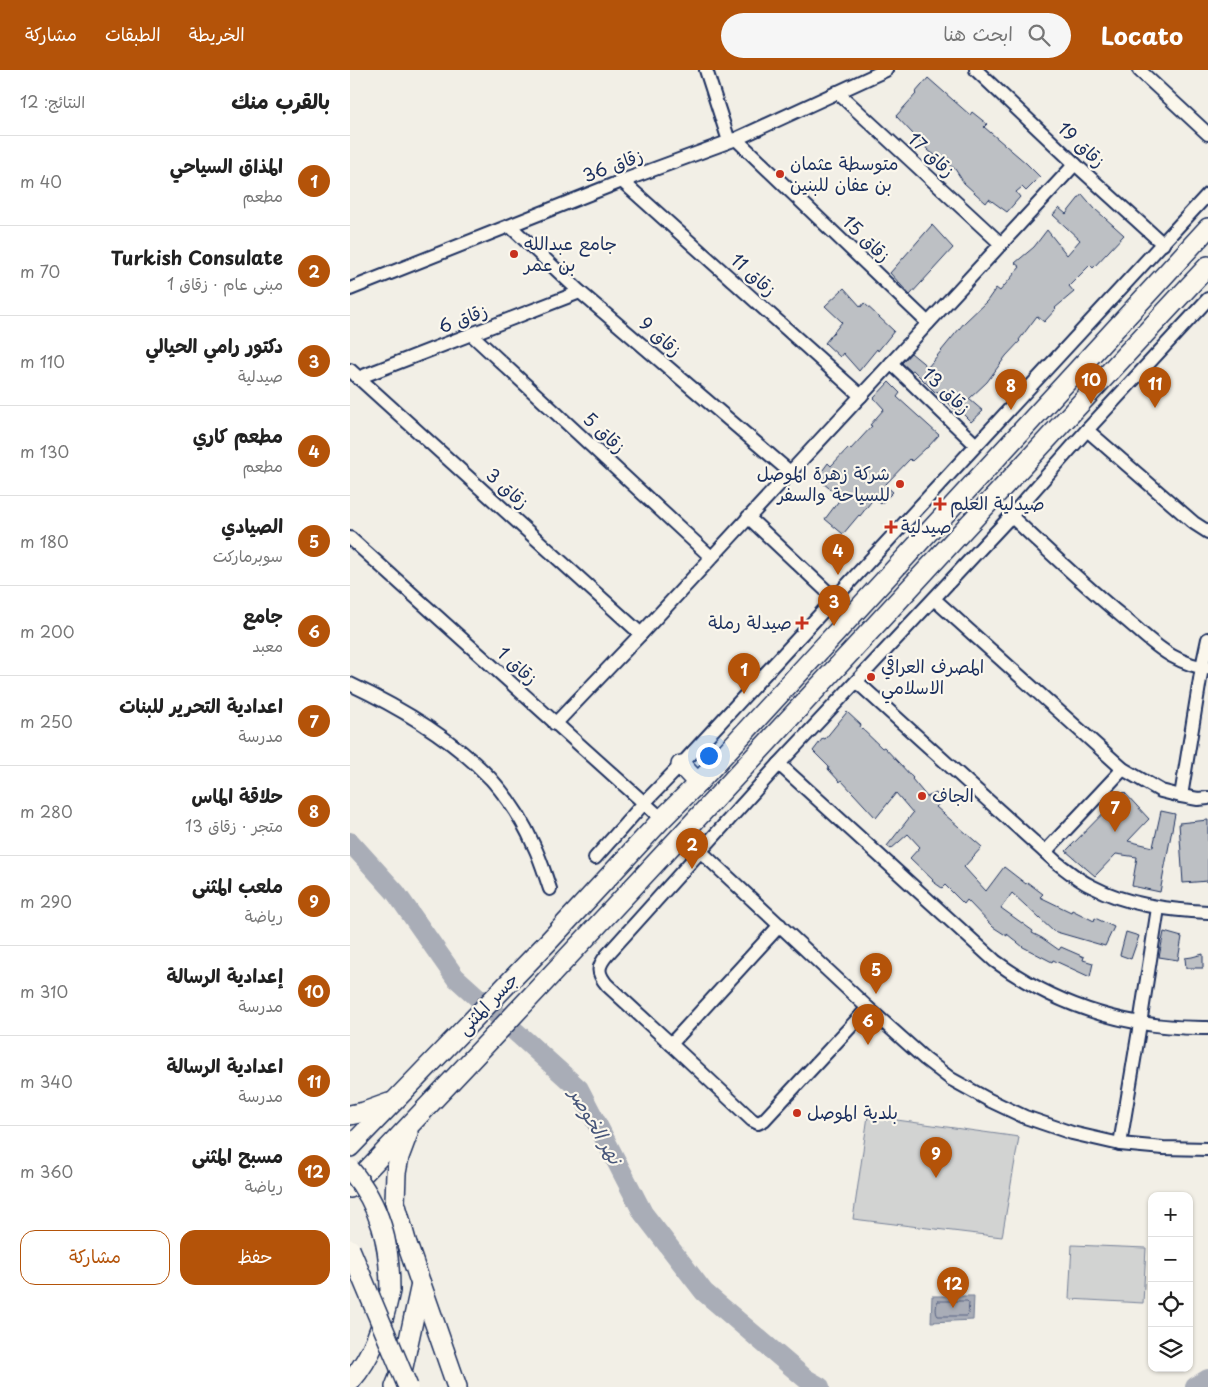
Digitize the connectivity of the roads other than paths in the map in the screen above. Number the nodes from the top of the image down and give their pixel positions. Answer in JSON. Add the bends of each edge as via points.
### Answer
{"nodes":[{"id":1,"x":706,"y":70,"type":"edge"},
{"id":2,"x":886,"y":70,"type":"edge"},
{"id":3,"x":976,"y":70,"type":"edge"},
{"id":4,"x":1139,"y":70,"type":"edge"},
{"id":5,"x":837,"y":92,"type":"junction"},
{"id":6,"x":1208,"y":134,"type":"edge"},
{"id":7,"x":732,"y":140,"type":"junction"},
{"id":8,"x":1075,"y":164,"type":"junction"},
{"id":9,"x":622,"y":181,"type":"junction"},
{"id":10,"x":1208,"y":194,"type":"edge"},
{"id":11,"x":510,"y":226,"type":"junction"},
{"id":12,"x":1208,"y":228,"type":"edge"},
{"id":13,"x":1000,"y":244,"type":"junction"},
{"id":14,"x":1162,"y":244,"type":"junction"},
{"id":15,"x":1208,"y":266,"type":"edge"},
{"id":16,"x":350,"y":289,"type":"edge"},
{"id":17,"x":580,"y":292,"type":"junction"},
{"id":18,"x":1208,"y":299,"type":"edge"},
{"id":19,"x":928,"y":323,"type":"junction"},
{"id":20,"x":472,"y":335,"type":"junction"},
{"id":21,"x":891,"y":363,"type":"junction"},
{"id":22,"x":354,"y":374,"type":"edge"},
{"id":23,"x":861,"y":396,"type":"junction"},
{"id":24,"x":1087,"y":430,"type":"junction"},
{"id":25,"x":976,"y":445,"type":"junction"},
{"id":26,"x":790,"y":472,"type":"junction"},
{"id":27,"x":1011,"y":516,"type":"junction"},
{"id":28,"x":748,"y":517,"type":"junction"},
{"id":29,"x":1208,"y":532,"type":"edge"},
{"id":30,"x":350,"y":538,"type":"edge"},
{"id":31,"x":712,"y":557,"type":"junction"},
{"id":32,"x":834,"y":598,"type":"junction"},
{"id":33,"x":934,"y":598,"type":"junction"},
{"id":34,"x":641,"y":634,"type":"junction"},
{"id":35,"x":1208,"y":639,"type":"edge"},
{"id":36,"x":1205,"y":668,"type":"edge"},
{"id":37,"x":857,"y":682,"type":"junction"},
{"id":38,"x":350,"y":684,"type":"edge"},
{"id":39,"x":555,"y":724,"type":"junction"},
{"id":40,"x":779,"y":764,"type":"junction"},
{"id":41,"x":680,"y":766,"type":"junction"},
{"id":42,"x":1123,"y":769,"type":"junction"},
{"id":43,"x":698,"y":782,"type":"junction"},
{"id":44,"x":1181,"y":796,"type":"junction"},
{"id":45,"x":1208,"y":798,"type":"edge"},
{"id":46,"x":644,"y":803,"type":"junction"},
{"id":47,"x":662,"y":819,"type":"junction"},
{"id":48,"x":682,"y":834,"type":"junction"},
{"id":49,"x":700,"y":851,"type":"junction"},
{"id":50,"x":1046,"y":852,"type":"junction"},
{"id":51,"x":595,"y":858,"type":"dead end"},
{"id":52,"x":550,"y":889,"type":"dead end"},
{"id":53,"x":1158,"y":908,"type":"junction"},
{"id":54,"x":1208,"y":912,"type":"edge"},
{"id":55,"x":780,"y":925,"type":"junction"},
{"id":56,"x":868,"y":1008,"type":"junction"},
{"id":57,"x":1140,"y":1024,"type":"junction"},
{"id":58,"x":1208,"y":1028,"type":"edge"},
{"id":59,"x":671,"y":1044,"type":"junction"},
{"id":60,"x":392,"y":1102,"type":"junction"},
{"id":61,"x":350,"y":1115,"type":"edge"},
{"id":62,"x":415,"y":1120,"type":"junction"},
{"id":63,"x":1120,"y":1144,"type":"junction"},
{"id":64,"x":350,"y":1147,"type":"edge"},
{"id":65,"x":1208,"y":1149,"type":"edge"},
{"id":66,"x":350,"y":1169,"type":"edge"},
{"id":67,"x":350,"y":1188,"type":"edge"},
{"id":68,"x":350,"y":1249,"type":"edge"},
{"id":69,"x":421,"y":1284,"type":"junction"},
{"id":70,"x":350,"y":1382,"type":"edge"},
{"id":71,"x":395,"y":1387,"type":"edge"},
{"id":72,"x":408,"y":1387,"type":"edge"},
{"id":73,"x":457,"y":1387,"type":"edge"}],
"edges":[{"from":1,"to":7,"type":"street"},
{"from":2,"to":5,"type":"street","name":"زقاق 36"},
{"from":3,"to":8,"type":"street","name":"زقاق 19"},
{"from":4,"to":6,"type":"street"},
{"from":5,"to":7,"type":"street","name":"زقاق 36"},
{"from":5,"to":13,"type":"street","name":"زقاق 17"},
{"from":7,"to":9,"type":"street","name":"زقاق 36"},
{"from":7,"to":19,"type":"street","name":"زقاق 15"},
{"from":8,"to":13,"type":"street"},
{"from":8,"to":14,"type":"street","name":"زقاق 19"},
{"from":9,"to":11,"type":"street","name":"زقاق 36"},
{"from":9,"to":23,"type":"street","name":"زقاق 11"},
{"from":10,"to":14,"type":"street"},
{"from":11,"to":16,"type":"street","name":"زقاق 36"},
{"from":11,"to":17,"type":"street","name":"زقاق 9"},
{"from":12,"to":43,"type":"highway","name":"جسر المثنى"},
{"from":13,"to":19,"type":"street"},
{"from":14,"to":25,"type":"street"},
{"from":15,"to":48,"type":"highway","name":"جسر المثنى"},
{"from":17,"to":20,"type":"street","name":"زقاق 6"},
{"from":17,"to":26,"type":"street","name":"زقاق 9"},
{"from":18,"to":24,"type":"street"},
{"from":19,"to":21,"type":"street"},
{"from":20,"to":22,"type":"street","name":"زقاق 6"},
{"from":20,"to":31,"type":"street","name":"زقاق 5"},
{"from":21,"to":23,"type":"street"},
{"from":21,"to":25,"type":"street","name":"زقاق 13"},
{"from":22,"to":34,"type":"street","name":"زقاق 3"},
{"from":23,"to":26,"type":"street"},
{"from":24,"to":27,"type":"street"},
{"from":24,"to":29,"type":"street"},
{"from":25,"to":32,"type":"street"},
{"from":26,"to":28,"type":"street"},
{"from":27,"to":33,"type":"street"},
{"from":27,"to":36,"type":"street","via":[[1158,647],[1172,657]]},
{"from":28,"to":31,"type":"street"},
{"from":28,"to":32,"type":"street"},
{"from":30,"to":39,"type":"street","name":"زقاق 1"},
{"from":31,"to":34,"type":"street"},
{"from":32,"to":41,"type":"street"},
{"from":33,"to":37,"type":"street"},
{"from":33,"to":42,"type":"street"},
{"from":34,"to":39,"type":"street"},
{"from":35,"to":36,"type":"street"},
{"from":36,"to":44,"type":"street"},
{"from":37,"to":40,"type":"street"},
{"from":37,"to":50,"type":"street"},
{"from":38,"to":52,"type":"street","via":[[410,716],[450,743],[493,781],[535,846]]},
{"from":39,"to":46,"type":"street","name":"زقاق 1"},
{"from":40,"to":49,"type":"street"},
{"from":40,"to":57,"type":"street","via":[[1014,975],[1066,1002]]},
{"from":41,"to":43,"type":"highway"},
{"from":41,"to":46,"type":"street"},
{"from":42,"to":44,"type":"street","via":[[1161,791]]},
{"from":42,"to":50,"type":"street"},
{"from":43,"to":47,"type":"highway","name":"جسر المثنى"},
{"from":44,"to":45,"type":"street"},
{"from":46,"to":47,"type":"street","name":"زقاق 1"},
{"from":46,"to":51,"type":"street"},
{"from":47,"to":60,"type":"highway","name":"جسر المثنى"},
{"from":48,"to":49,"type":"street"},
{"from":48,"to":62,"type":"highway","name":"جسر المثنى"},
{"from":49,"to":55,"type":"street"},
{"from":49,"to":59,"type":"street","via":[[601,962],[599,970],[607,985]]},
{"from":50,"to":53,"type":"street","via":[[1091,886]]},
{"from":53,"to":54,"type":"street"},
{"from":53,"to":57,"type":"street"},
{"from":55,"to":56,"type":"street"},
{"from":55,"to":59,"type":"street"},
{"from":56,"to":59,"type":"street","via":[[758,1123]]},
{"from":56,"to":63,"type":"street","via":[[938,1069],[989,1100],[1072,1133]]},
{"from":57,"to":58,"type":"street","via":[[1180,1029]]},
{"from":57,"to":63,"type":"street"},
{"from":60,"to":61,"type":"highway"},
{"from":60,"to":64,"type":"highway","name":"جسر المثنى"},
{"from":62,"to":67,"type":"highway","name":"جسر المثنى"},
{"from":62,"to":69,"type":"highway","via":[[398,1157],[396,1202]]},
{"from":63,"to":65,"type":"street"},
{"from":66,"to":70,"type":"highway","bridge":true,"via":[[381,1222],[390,1268],[390,1291],[378,1337]]},
{"from":68,"to":72,"type":"highway","bridge":true},
{"from":69,"to":71,"type":"highway","via":[[403,1367]]},
{"from":69,"to":73,"type":"highway"}]}
